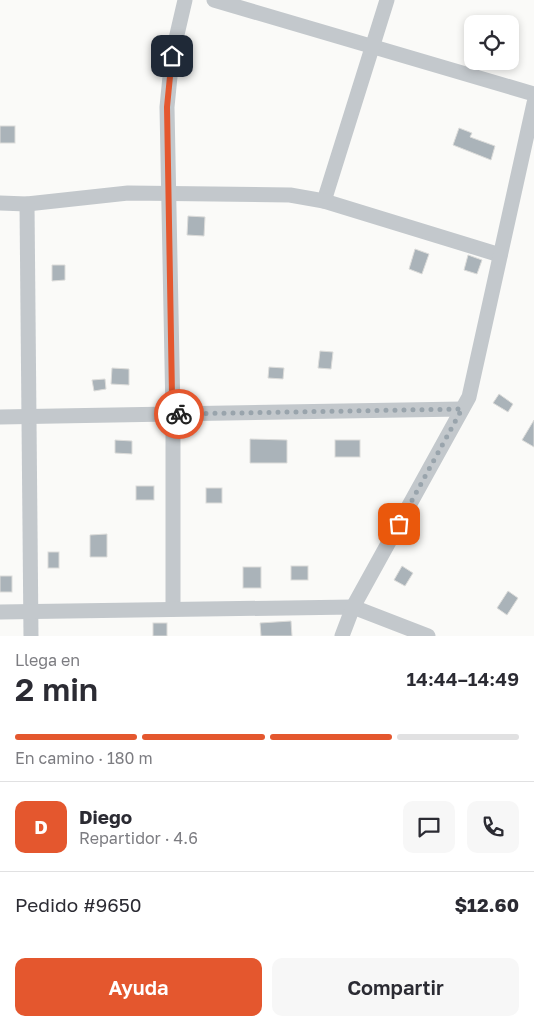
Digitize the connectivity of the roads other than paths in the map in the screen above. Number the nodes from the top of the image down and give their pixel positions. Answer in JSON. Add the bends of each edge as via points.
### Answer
{"nodes":[{"id":1,"x":186,"y":0,"type":"edge"},
{"id":2,"x":214,"y":0,"type":"edge"},
{"id":3,"x":387,"y":0,"type":"edge"},
{"id":4,"x":372,"y":47,"type":"junction"},
{"id":5,"x":534,"y":94,"type":"edge"},
{"id":6,"x":534,"y":103,"type":"edge"},
{"id":7,"x":169,"y":194,"type":"junction"},
{"id":8,"x":324,"y":201,"type":"junction"},
{"id":9,"x":0,"y":203,"type":"edge"},
{"id":10,"x":27,"y":204,"type":"junction"},
{"id":11,"x":500,"y":255,"type":"junction"},
{"id":12,"x":462,"y":409,"type":"junction"},
{"id":13,"x":173,"y":414,"type":"junction"},
{"id":14,"x":0,"y":417,"type":"edge"},
{"id":15,"x":29,"y":417,"type":"junction"},
{"id":16,"x":353,"y":607,"type":"junction"},
{"id":17,"x":173,"y":609,"type":"junction"},
{"id":18,"x":0,"y":612,"type":"edge"},
{"id":19,"x":31,"y":612,"type":"junction"},
{"id":20,"x":31,"y":636,"type":"edge"},
{"id":21,"x":342,"y":636,"type":"edge"},
{"id":22,"x":428,"y":636,"type":"edge"}],
"edges":[{"from":1,"to":7,"type":"street","via":[[172,56],[167,107]]},
{"from":2,"to":4,"type":"street"},
{"from":3,"to":4,"type":"street"},
{"from":4,"to":5,"type":"street"},
{"from":4,"to":8,"type":"street"},
{"from":6,"to":11,"type":"street"},
{"from":7,"to":8,"type":"street","via":[[290,195]]},
{"from":7,"to":10,"type":"street","via":[[128,193]]},
{"from":7,"to":13,"type":"street"},
{"from":8,"to":11,"type":"street"},
{"from":9,"to":10,"type":"street"},
{"from":10,"to":15,"type":"street"},
{"from":11,"to":12,"type":"street","via":[[469,397]]},
{"from":12,"to":13,"type":"street"},
{"from":12,"to":16,"type":"street"},
{"from":13,"to":15,"type":"street"},
{"from":13,"to":17,"type":"street"},
{"from":14,"to":15,"type":"street"},
{"from":15,"to":19,"type":"street"},
{"from":16,"to":17,"type":"street"},
{"from":16,"to":21,"type":"street"},
{"from":16,"to":22,"type":"street"},
{"from":17,"to":19,"type":"street"},
{"from":18,"to":19,"type":"street"},
{"from":19,"to":20,"type":"street"}]}
